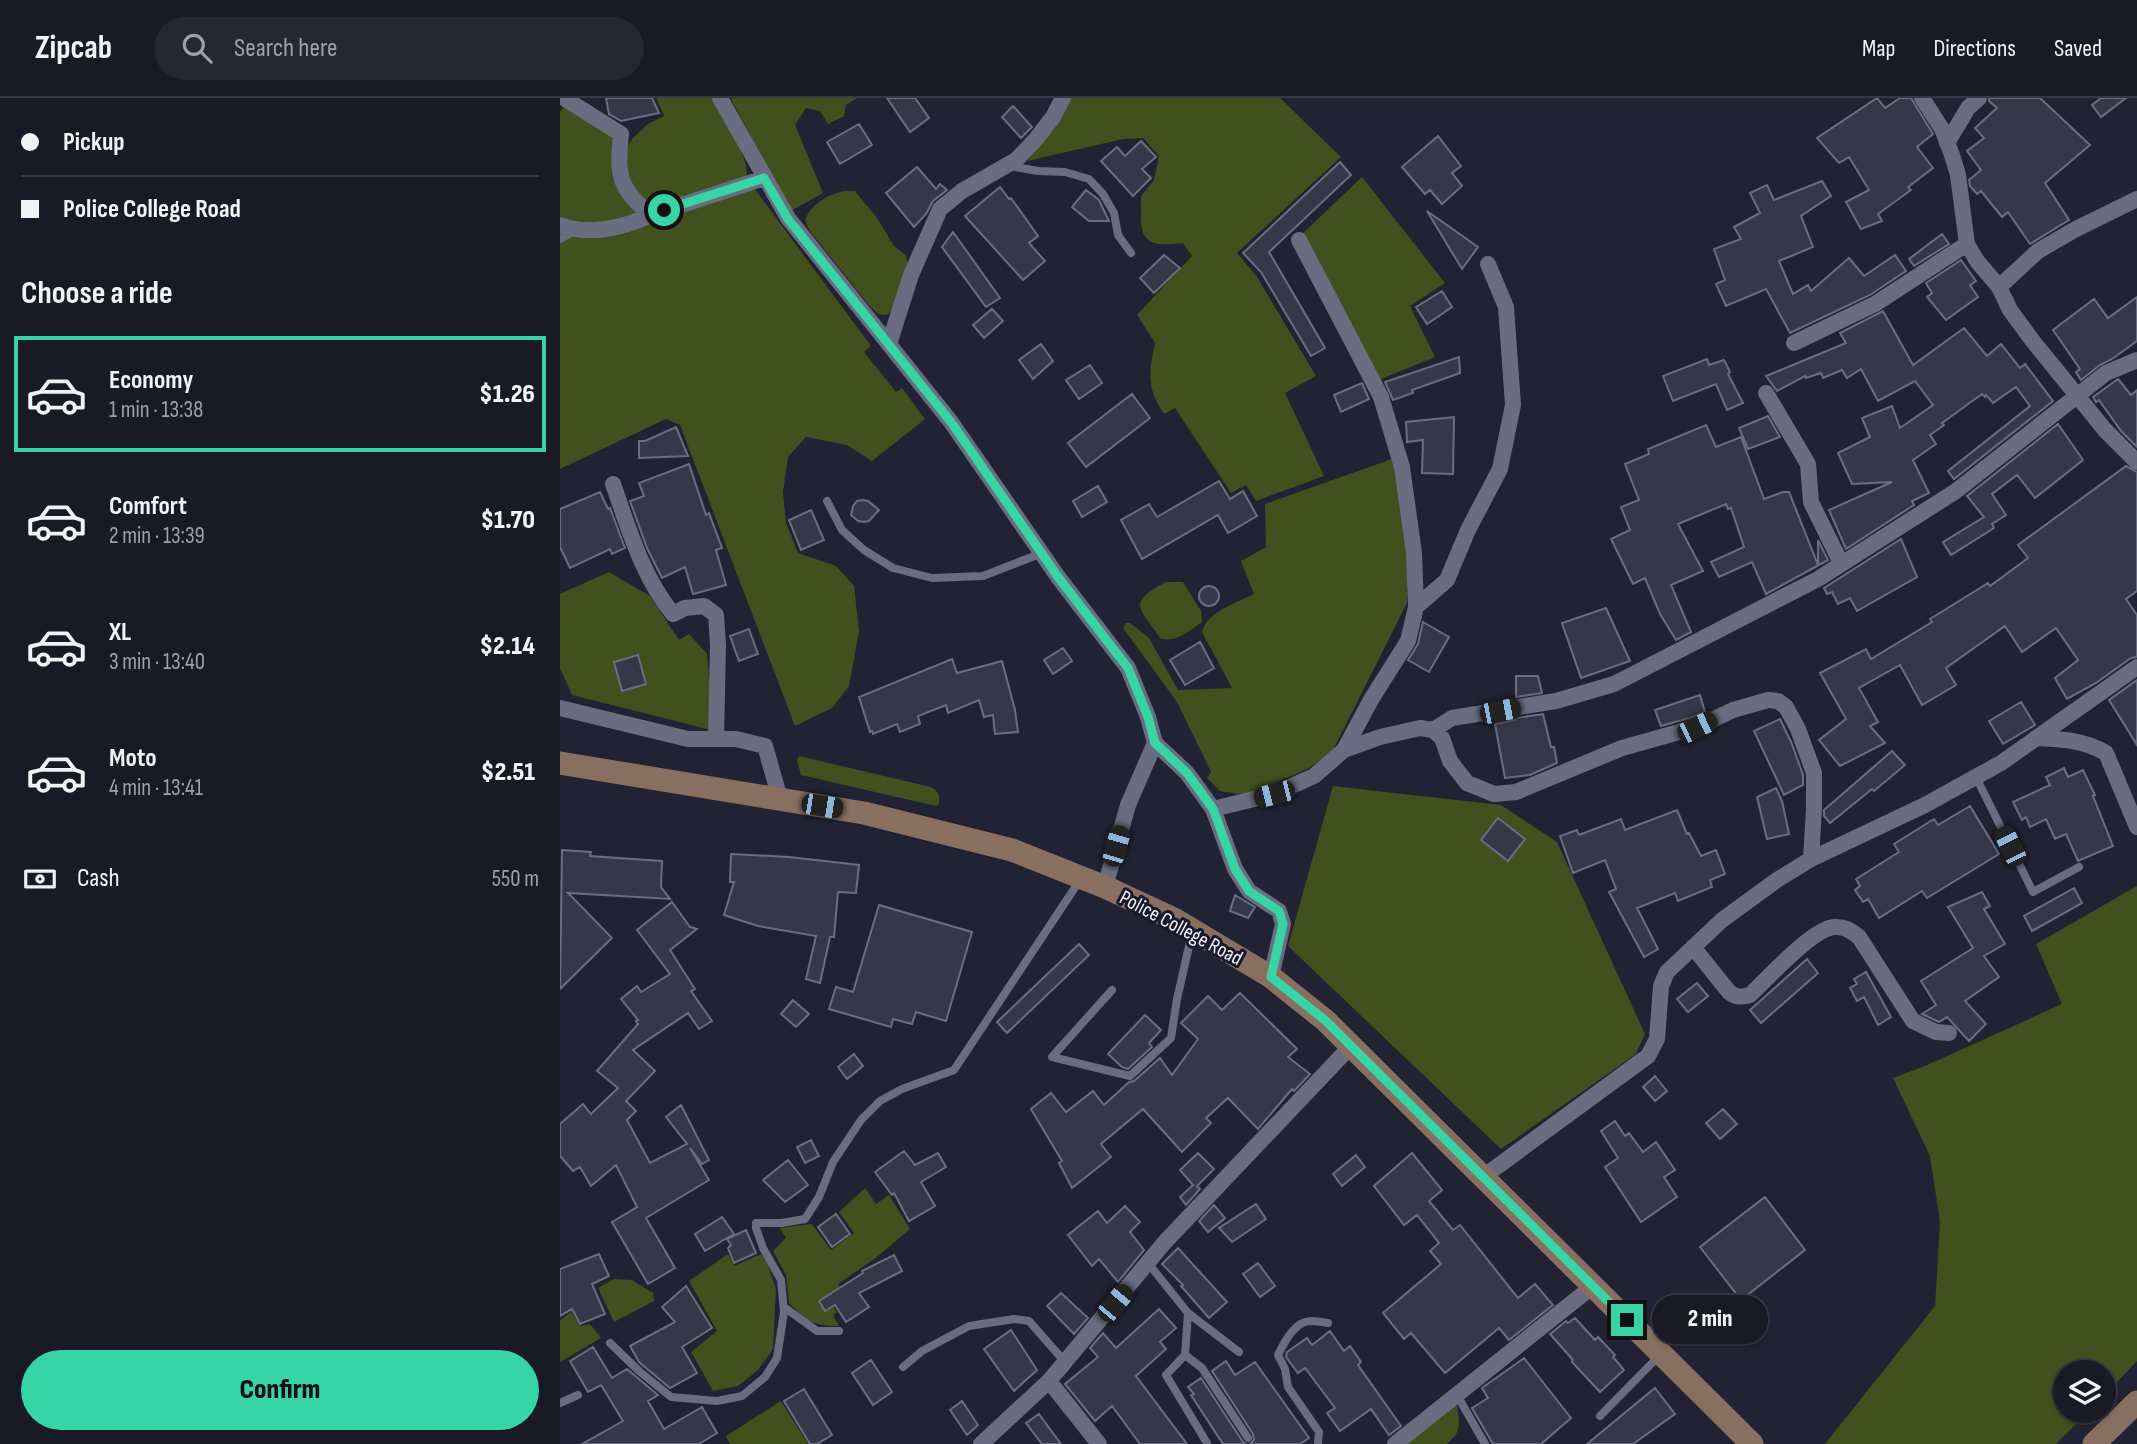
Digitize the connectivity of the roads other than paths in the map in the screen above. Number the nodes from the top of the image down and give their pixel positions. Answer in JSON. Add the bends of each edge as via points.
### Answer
{"nodes":[{"id":1,"x":564,"y":98,"type":"edge"},
{"id":2,"x":720,"y":98,"type":"edge"},
{"id":3,"x":1063,"y":98,"type":"edge"},
{"id":4,"x":1922,"y":98,"type":"edge"},
{"id":5,"x":1979,"y":98,"type":"edge"},
{"id":6,"x":1947,"y":143,"type":"junction"},
{"id":7,"x":1007,"y":165,"type":"junction"},
{"id":8,"x":764,"y":178,"type":"junction"},
{"id":9,"x":2137,"y":198,"type":"edge"},
{"id":10,"x":650,"y":215,"type":"junction"},
{"id":11,"x":567,"y":228,"type":"edge"},
{"id":12,"x":560,"y":239,"type":"edge"},
{"id":13,"x":1299,"y":240,"type":"dead end"},
{"id":14,"x":1968,"y":244,"type":"junction"},
{"id":15,"x":1131,"y":253,"type":"dead end"},
{"id":16,"x":1488,"y":264,"type":"dead end"},
{"id":17,"x":1999,"y":287,"type":"junction"},
{"id":18,"x":1794,"y":343,"type":"dead end"},
{"id":19,"x":889,"y":344,"type":"junction"},
{"id":20,"x":2137,"y":360,"type":"edge"},
{"id":21,"x":1766,"y":393,"type":"dead end"},
{"id":22,"x":2076,"y":396,"type":"junction"},
{"id":23,"x":2137,"y":462,"type":"edge"},
{"id":24,"x":613,"y":484,"type":"dead end"},
{"id":25,"x":827,"y":501,"type":"dead end"},
{"id":26,"x":1042,"y":553,"type":"junction"},
{"id":27,"x":1841,"y":563,"type":"junction"},
{"id":28,"x":1416,"y":607,"type":"junction"},
{"id":29,"x":2137,"y":667,"type":"edge"},
{"id":30,"x":560,"y":708,"type":"edge"},
{"id":31,"x":1433,"y":730,"type":"junction"},
{"id":32,"x":2036,"y":738,"type":"junction"},
{"id":33,"x":716,"y":740,"type":"junction"},
{"id":34,"x":1155,"y":743,"type":"junction"},
{"id":35,"x":1344,"y":750,"type":"junction"},
{"id":36,"x":560,"y":763,"type":"edge"},
{"id":37,"x":1976,"y":777,"type":"junction"},
{"id":38,"x":780,"y":799,"type":"junction"},
{"id":39,"x":1213,"y":809,"type":"junction"},
{"id":40,"x":2137,"y":827,"type":"edge"},
{"id":41,"x":1811,"y":859,"type":"junction"},
{"id":42,"x":2079,"y":867,"type":"dead end"},
{"id":43,"x":1082,"y":878,"type":"junction"},
{"id":44,"x":1105,"y":887,"type":"junction"},
{"id":45,"x":1192,"y":930,"type":"junction"},
{"id":46,"x":1693,"y":947,"type":"junction"},
{"id":47,"x":1271,"y":977,"type":"junction"},
{"id":48,"x":1112,"y":990,"type":"dead end"},
{"id":49,"x":1948,"y":1033,"type":"dead end"},
{"id":50,"x":1352,"y":1046,"type":"junction"},
{"id":51,"x":1483,"y":1177,"type":"junction"},
{"id":52,"x":1148,"y":1262,"type":"junction"},
{"id":53,"x":1593,"y":1286,"type":"junction"},
{"id":54,"x":784,"y":1307,"type":"junction"},
{"id":55,"x":1188,"y":1313,"type":"junction"},
{"id":56,"x":1328,"y":1323,"type":"dead end"},
{"id":57,"x":839,"y":1331,"type":"dead end"},
{"id":58,"x":610,"y":1343,"type":"dead end"},
{"id":59,"x":1239,"y":1352,"type":"dead end"},
{"id":60,"x":1662,"y":1354,"type":"junction"},
{"id":61,"x":1185,"y":1355,"type":"junction"},
{"id":62,"x":1065,"y":1362,"type":"junction"},
{"id":63,"x":903,"y":1367,"type":"dead end"},
{"id":64,"x":1049,"y":1381,"type":"junction"},
{"id":65,"x":578,"y":1395,"type":"dead end"},
{"id":66,"x":1457,"y":1395,"type":"junction"},
{"id":67,"x":2137,"y":1402,"type":"edge"},
{"id":68,"x":560,"y":1403,"type":"edge"},
{"id":69,"x":1600,"y":1416,"type":"dead end"},
{"id":70,"x":1248,"y":1438,"type":"dead end"},
{"id":71,"x":1745,"y":1442,"type":"edge"},
{"id":72,"x":1207,"y":1443,"type":"edge"},
{"id":73,"x":981,"y":1444,"type":"edge"},
{"id":74,"x":1098,"y":1444,"type":"edge"},
{"id":75,"x":1318,"y":1444,"type":"edge"},
{"id":76,"x":1395,"y":1444,"type":"edge"},
{"id":77,"x":1485,"y":1444,"type":"edge"},
{"id":78,"x":2094,"y":1444,"type":"edge"}],
"edges":[{"from":1,"to":10,"type":"street","via":[[621,134],[619,175],[631,198]]},
{"from":2,"to":8,"type":"street"},
{"from":3,"to":7,"type":"street","via":[[1036,139]]},
{"from":4,"to":6,"type":"street"},
{"from":5,"to":6,"type":"street"},
{"from":6,"to":14,"type":"street","via":[[1958,175]]},
{"from":7,"to":15,"type":"lane","via":[[1089,179],[1114,213],[1118,235]]},
{"from":7,"to":19,"type":"street","via":[[940,209],[911,275]]},
{"from":8,"to":10,"type":"street"},
{"from":8,"to":19,"type":"street","via":[[788,219]]},
{"from":9,"to":17,"type":"street","via":[[2038,251]]},
{"from":10,"to":11,"type":"street","via":[[601,229]]},
{"from":11,"to":12,"type":"lane"},
{"from":13,"to":28,"type":"street","via":[[1381,397],[1402,467]]},
{"from":14,"to":17,"type":"street"},
{"from":14,"to":18,"type":"street","via":[[1875,304]]},
{"from":16,"to":28,"type":"street","via":[[1506,307],[1513,405],[1500,469],[1447,580]]},
{"from":17,"to":22,"type":"street","via":[[2010,310]]},
{"from":19,"to":26,"type":"street","via":[[951,422]]},
{"from":20,"to":22,"type":"street","via":[[2106,373]]},
{"from":21,"to":27,"type":"street","via":[[1808,464],[1811,502]]},
{"from":22,"to":23,"type":"street"},
{"from":22,"to":27,"type":"street","via":[[1956,491]]},
{"from":24,"to":33,"type":"street","via":[[658,596],[673,614],[704,606],[716,615]]},
{"from":25,"to":26,"type":"lane","via":[[842,530],[864,550],[893,568],[932,578],[982,576]]},
{"from":26,"to":34,"type":"street","via":[[1128,668]]},
{"from":27,"to":31,"type":"street","via":[[1614,684],[1556,701],[1451,718]]},
{"from":28,"to":35,"type":"street","via":[[1408,640]]},
{"from":29,"to":32,"type":"street"},
{"from":30,"to":33,"type":"street","via":[[688,740]]},
{"from":31,"to":35,"type":"street","via":[[1393,734]]},
{"from":31,"to":41,"type":"street","via":[[1467,783],[1494,794],[1516,792],[1622,748],[1697,727],[1733,710],[1778,701],[1798,729],[1814,773]]},
{"from":32,"to":37,"type":"street"},
{"from":32,"to":40,"type":"street","via":[[2070,740],[2106,753]]},
{"from":33,"to":38,"type":"street","via":[[765,746]]},
{"from":34,"to":39,"type":"street","via":[[1187,773]]},
{"from":34,"to":44,"type":"street","via":[[1128,805]]},
{"from":35,"to":39,"type":"street","via":[[1314,776],[1274,794]]},
{"from":36,"to":38,"type":"street","name":"Police College Road"},
{"from":37,"to":41,"type":"street"},
{"from":37,"to":42,"type":"lane","via":[[2033,892]]},
{"from":38,"to":43,"type":"street","name":"Police College Road","via":[[864,813],[1012,850]]},
{"from":39,"to":47,"type":"street","via":[[1235,869],[1249,891],[1279,911],[1283,924]]},
{"from":41,"to":46,"type":"street","via":[[1722,920]]},
{"from":43,"to":44,"type":"street","name":"Police College Road"},
{"from":43,"to":54,"type":"lane","via":[[954,1070],[891,1095],[861,1119],[833,1161],[820,1197],[805,1219],[756,1223],[782,1280]]},
{"from":44,"to":45,"type":"street","name":"Police College Road"},
{"from":45,"to":47,"type":"street","name":"Police College Road"},
{"from":45,"to":48,"type":"lane","via":[[1171,1038],[1138,1069],[1129,1076],[1052,1057]]},
{"from":46,"to":49,"type":"street","via":[[1729,992],[1743,997],[1811,937],[1833,926],[1846,928],[1859,937],[1913,1021]]},
{"from":46,"to":51,"type":"street","via":[[1667,972],[1661,986],[1657,1039],[1648,1056]]},
{"from":47,"to":50,"type":"street","name":"Police College Road"},
{"from":50,"to":51,"type":"street","name":"Police College Road"},
{"from":50,"to":52,"type":"street"},
{"from":51,"to":53,"type":"street","name":"Police College Road"},
{"from":52,"to":55,"type":"lane"},
{"from":52,"to":62,"type":"street"},
{"from":53,"to":60,"type":"street","name":"Police College Road"},
{"from":53,"to":66,"type":"street"},
{"from":54,"to":57,"type":"lane","via":[[817,1331]]},
{"from":54,"to":58,"type":"lane","via":[[777,1358],[765,1377],[742,1396],[717,1401],[671,1397]]},
{"from":55,"to":59,"type":"lane"},
{"from":55,"to":61,"type":"lane"},
{"from":56,"to":75,"type":"lane","via":[[1307,1321],[1296,1327],[1278,1355],[1289,1387],[1319,1432]]},
{"from":60,"to":69,"type":"lane"},
{"from":60,"to":71,"type":"street","name":"Police College Road"},
{"from":61,"to":70,"type":"lane","via":[[1202,1368]]},
{"from":61,"to":72,"type":"lane","via":[[1166,1375]]},
{"from":62,"to":63,"type":"lane","via":[[1028,1321],[1014,1319],[969,1326],[922,1350]]},
{"from":62,"to":64,"type":"street"},
{"from":64,"to":73,"type":"street"},
{"from":64,"to":74,"type":"street"},
{"from":65,"to":68,"type":"lane"},
{"from":66,"to":76,"type":"street"},
{"from":66,"to":77,"type":"lane"},
{"from":67,"to":78,"type":"street"}]}
